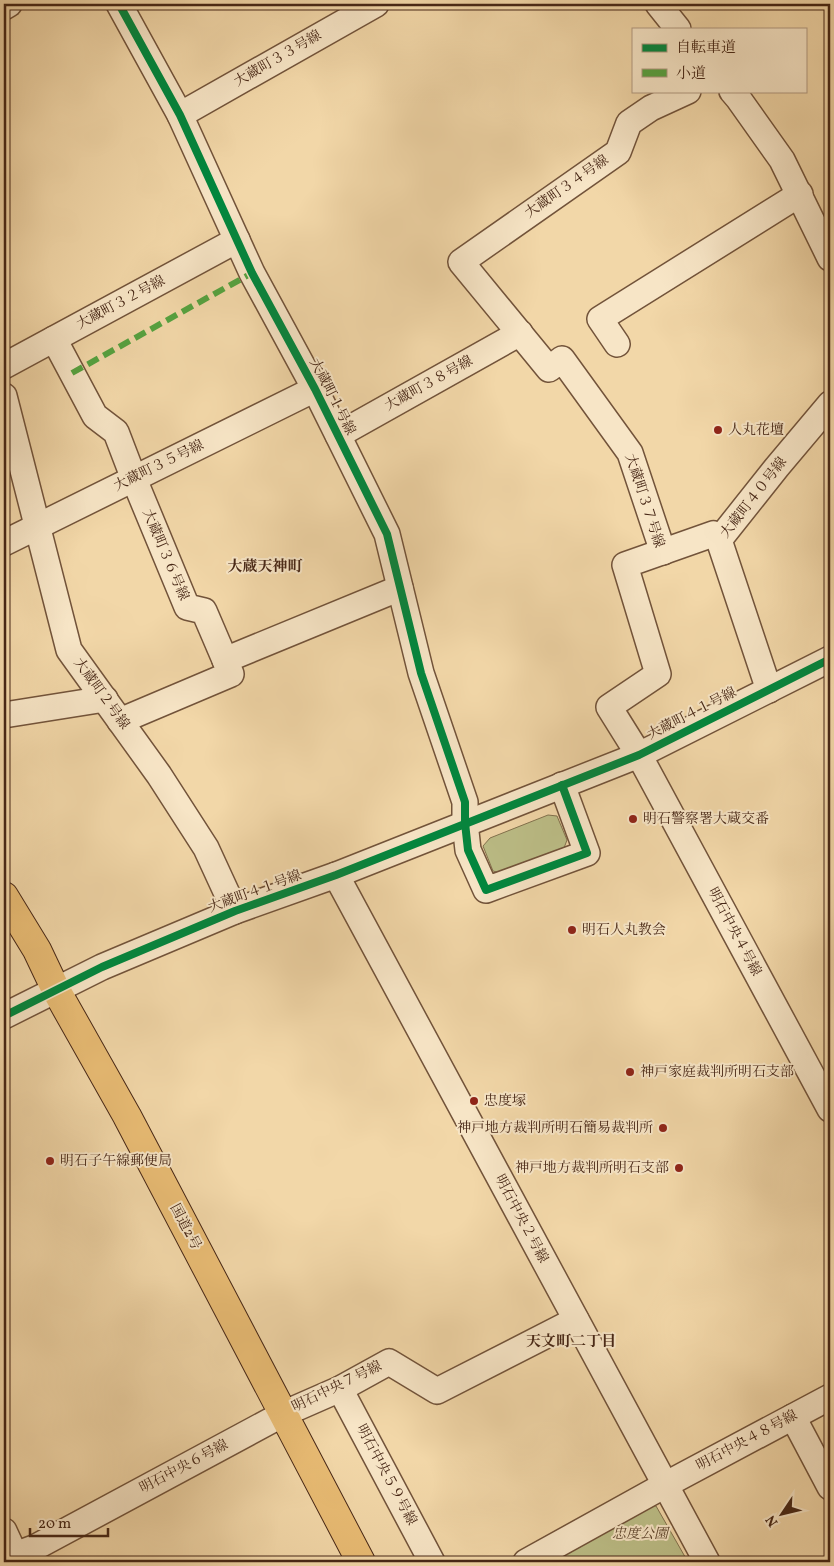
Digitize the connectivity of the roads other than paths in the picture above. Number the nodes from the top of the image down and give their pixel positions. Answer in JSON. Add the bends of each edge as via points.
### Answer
{"nodes":[{"id":1,"x":9,"y":4,"type":"edge"},
{"id":2,"x":119,"y":4,"type":"edge"},
{"id":3,"x":376,"y":4,"type":"edge"},
{"id":4,"x":658,"y":4,"type":"edge"},
{"id":5,"x":4,"y":6,"type":"edge"},
{"id":6,"x":677,"y":28,"type":"edge"},
{"id":7,"x":686,"y":92,"type":"edge"},
{"id":8,"x":733,"y":92,"type":"edge"},
{"id":9,"x":180,"y":115,"type":"junction"},
{"id":10,"x":800,"y":194,"type":"junction"},
{"id":11,"x":237,"y":240,"type":"junction"},
{"id":12,"x":830,"y":258,"type":"edge"},
{"id":13,"x":461,"y":262,"type":"joint"},
{"id":14,"x":520,"y":333,"type":"junction"},
{"id":15,"x":54,"y":339,"type":"junction"},
{"id":16,"x":617,"y":344,"type":"dead end"},
{"id":17,"x":4,"y":366,"type":"edge"},
{"id":18,"x":315,"y":389,"type":"junction"},
{"id":19,"x":4,"y":396,"type":"edge"},
{"id":20,"x":830,"y":404,"type":"edge"},
{"id":21,"x":338,"y":436,"type":"junction"},
{"id":22,"x":134,"y":479,"type":"junction"},
{"id":23,"x":38,"y":526,"type":"junction"},
{"id":24,"x":719,"y":540,"type":"junction"},
{"id":25,"x":4,"y":543,"type":"edge"},
{"id":26,"x":663,"y":552,"type":"junction"},
{"id":27,"x":400,"y":588,"type":"junction"},
{"id":28,"x":830,"y":659,"type":"edge"},
{"id":29,"x":225,"y":660,"type":"junction"},
{"id":30,"x":769,"y":690,"type":"junction"},
{"id":31,"x":105,"y":699,"type":"junction"},
{"id":32,"x":4,"y":715,"type":"edge"},
{"id":33,"x":120,"y":721,"type":"junction"},
{"id":34,"x":638,"y":755,"type":"junction"},
{"id":35,"x":562,"y":785,"type":"junction"},
{"id":36,"x":465,"y":823,"type":"junction"},
{"id":37,"x":336,"y":875,"type":"junction"},
{"id":38,"x":4,"y":896,"type":"edge"},
{"id":39,"x":235,"y":911,"type":"junction"},
{"id":40,"x":56,"y":990,"type":"junction"},
{"id":41,"x":4,"y":1016,"type":"edge"},
{"id":42,"x":830,"y":1109,"type":"edge"},
{"id":43,"x":576,"y":1320,"type":"junction"},
{"id":44,"x":340,"y":1389,"type":"junction"},
{"id":45,"x":830,"y":1397,"type":"edge"},
{"id":46,"x":283,"y":1414,"type":"junction"},
{"id":47,"x":793,"y":1417,"type":"junction"},
{"id":48,"x":665,"y":1485,"type":"junction"},
{"id":49,"x":830,"y":1487,"type":"edge"},
{"id":50,"x":4,"y":1531,"type":"edge"},
{"id":51,"x":23,"y":1556,"type":"edge"},
{"id":52,"x":361,"y":1562,"type":"edge"},
{"id":53,"x":432,"y":1562,"type":"edge"},
{"id":54,"x":526,"y":1562,"type":"edge"},
{"id":55,"x":707,"y":1562,"type":"edge"}],
"edges":[{"from":1,"to":5,"type":"street"},
{"from":2,"to":9,"type":"street","name":"大蔵町１号線"},
{"from":3,"to":9,"type":"street","name":"大蔵町３３号線"},
{"from":4,"to":6,"type":"street"},
{"from":7,"to":13,"type":"street","name":"大蔵町３４号線","via":[[651,108],[629,123],[618,152]]},
{"from":8,"to":10,"type":"street","via":[[782,160]]},
{"from":9,"to":11,"type":"street","name":"大蔵町１号線"},
{"from":10,"to":12,"type":"street"},
{"from":10,"to":16,"type":"street","via":[[600,319]]},
{"from":11,"to":15,"type":"street","name":"大蔵町３２号線"},
{"from":11,"to":18,"type":"street","name":"大蔵町１号線"},
{"from":13,"to":14,"type":"street","name":"大蔵町３７号線"},
{"from":14,"to":21,"type":"street","name":"大蔵町３８号線"},
{"from":14,"to":26,"type":"street","name":"大蔵町３７号線","via":[[550,369],[562,359],[630,453]]},
{"from":15,"to":17,"type":"street","name":"大蔵町３２号線"},
{"from":15,"to":22,"type":"street","via":[[95,416],[116,432]]},
{"from":18,"to":21,"type":"street","name":"大蔵町１号線"},
{"from":18,"to":22,"type":"street","name":"大蔵町３５号線"},
{"from":19,"to":23,"type":"street","name":"大蔵町２号線"},
{"from":20,"to":24,"type":"street","name":"大蔵町４０号線"},
{"from":21,"to":27,"type":"street","name":"大蔵町１号線","via":[[387,534]]},
{"from":22,"to":23,"type":"street","name":"大蔵町３５号線"},
{"from":22,"to":29,"type":"street","name":"大蔵町３６号線","via":[[187,607],[204,611]]},
{"from":23,"to":25,"type":"street","name":"大蔵町３５号線"},
{"from":23,"to":31,"type":"street","name":"大蔵町２号線","via":[[68,650]]},
{"from":24,"to":26,"type":"street","via":[[712,534]]},
{"from":24,"to":30,"type":"street","name":"大蔵町４０号線"},
{"from":26,"to":34,"type":"street","name":"大蔵町３７号線","via":[[625,566],[658,674],[609,707]]},
{"from":27,"to":29,"type":"street"},
{"from":27,"to":36,"type":"street","name":"大蔵町１号線","via":[[421,673],[465,802]]},
{"from":28,"to":30,"type":"street","name":"大蔵町４１号線"},
{"from":29,"to":33,"type":"street","via":[[231,674]]},
{"from":30,"to":34,"type":"street","name":"大蔵町４１号線"},
{"from":31,"to":32,"type":"street"},
{"from":31,"to":33,"type":"street","name":"大蔵町２号線"},
{"from":33,"to":39,"type":"street","name":"大蔵町２号線","via":[[206,848]]},
{"from":34,"to":35,"type":"street","name":"大蔵町４１号線"},
{"from":34,"to":42,"type":"street","name":"明石中央４号線"},
{"from":35,"to":36,"type":"street","name":"大蔵町４１号線"},
{"from":35,"to":36,"type":"street","via":[[587,854],[486,890],[468,850]]},
{"from":36,"to":37,"type":"street","name":"大蔵町４１号線"},
{"from":37,"to":39,"type":"street","name":"大蔵町４１号線"},
{"from":37,"to":43,"type":"street","name":"明石中央２号線"},
{"from":38,"to":40,"type":"highway","name":"国道2号","via":[[37,950]]},
{"from":39,"to":40,"type":"street","name":"大蔵町４１号線"},
{"from":40,"to":41,"type":"street","name":"大蔵町４１号線"},
{"from":40,"to":46,"type":"highway","name":"国道2号","via":[[127,1116]]},
{"from":43,"to":44,"type":"street","name":"明石中央７号線","via":[[437,1391],[389,1362]]},
{"from":43,"to":48,"type":"street","name":"明石中央２号線"},
{"from":44,"to":46,"type":"street","name":"明石中央７号線"},
{"from":44,"to":53,"type":"street","name":"明石中央５９号線"},
{"from":45,"to":47,"type":"street","name":"明石中央４８号線"},
{"from":46,"to":51,"type":"street","name":"明石中央６号線"},
{"from":46,"to":52,"type":"highway","name":"国道2号"},
{"from":47,"to":48,"type":"street","name":"明石中央４８号線"},
{"from":47,"to":49,"type":"street"},
{"from":48,"to":54,"type":"street","name":"明石中央４８号線"},
{"from":48,"to":55,"type":"street","name":"明石中央２号線"},
{"from":50,"to":51,"type":"street"}]}
